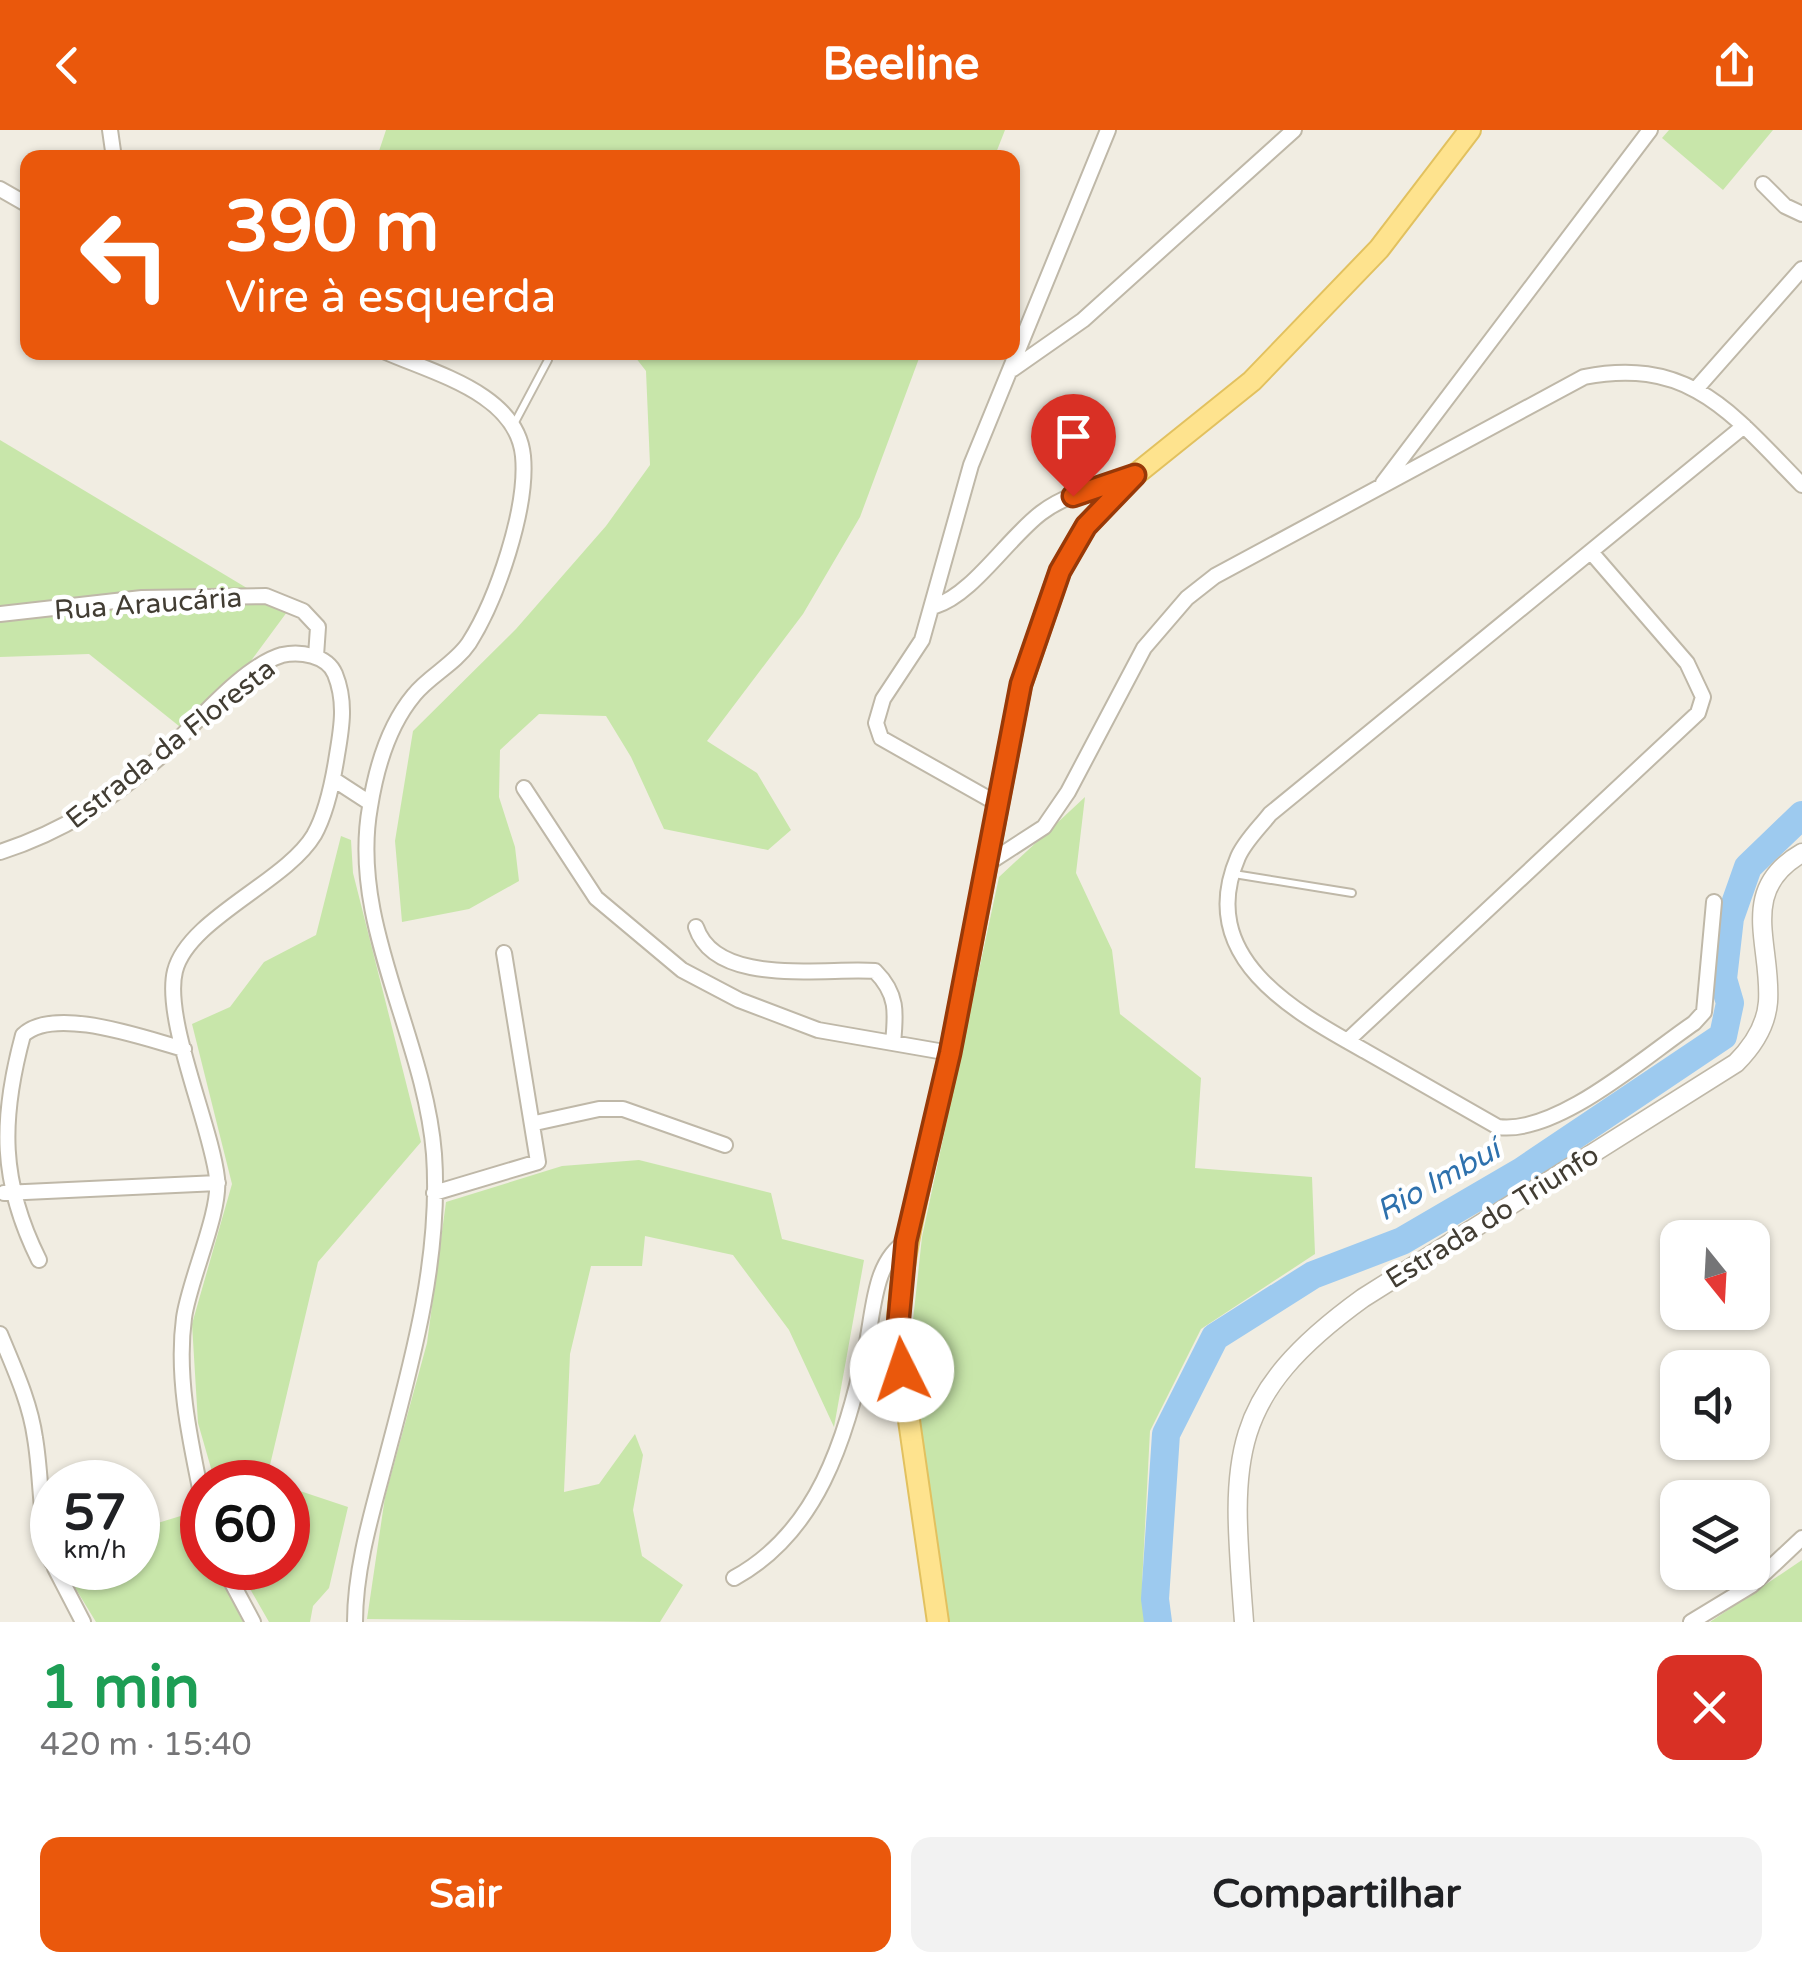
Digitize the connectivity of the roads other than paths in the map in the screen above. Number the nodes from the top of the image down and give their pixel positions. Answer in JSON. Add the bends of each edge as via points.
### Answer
{"nodes":[{"id":1,"x":1108,"y":130,"type":"edge"},
{"id":2,"x":1294,"y":130,"type":"edge"},
{"id":3,"x":1470,"y":130,"type":"edge"},
{"id":4,"x":1650,"y":130,"type":"edge"},
{"id":5,"x":1763,"y":184,"type":"dead end"},
{"id":6,"x":1802,"y":214,"type":"edge"},
{"id":7,"x":1802,"y":269,"type":"edge"},
{"id":8,"x":1020,"y":349,"type":"edge"},
{"id":9,"x":403,"y":360,"type":"edge"},
{"id":10,"x":548,"y":360,"type":"dead end"},
{"id":11,"x":1016,"y":360,"type":"edge"},
{"id":12,"x":1012,"y":369,"type":"junction"},
{"id":13,"x":1696,"y":389,"type":"junction"},
{"id":14,"x":514,"y":425,"type":"junction"},
{"id":15,"x":1744,"y":426,"type":"junction"},
{"id":16,"x":1135,"y":475,"type":"junction"},
{"id":17,"x":1802,"y":485,"type":"edge"},
{"id":18,"x":1376,"y":491,"type":"junction"},
{"id":19,"x":1591,"y":552,"type":"junction"},
{"id":20,"x":935,"y":606,"type":"junction"},
{"id":21,"x":0,"y":614,"type":"edge"},
{"id":22,"x":316,"y":656,"type":"junction"},
{"id":23,"x":333,"y":779,"type":"junction"},
{"id":24,"x":524,"y":788,"type":"dead end"},
{"id":25,"x":370,"y":803,"type":"junction"},
{"id":26,"x":998,"y":804,"type":"junction"},
{"id":27,"x":0,"y":852,"type":"edge"},
{"id":28,"x":1802,"y":854,"type":"edge"},
{"id":29,"x":987,"y":864,"type":"junction"},
{"id":30,"x":1232,"y":874,"type":"junction"},
{"id":31,"x":1352,"y":892,"type":"dead end"},
{"id":32,"x":1714,"y":902,"type":"dead end"},
{"id":33,"x":696,"y":927,"type":"dead end"},
{"id":34,"x":504,"y":952,"type":"dead end"},
{"id":35,"x":1347,"y":1041,"type":"junction"},
{"id":36,"x":893,"y":1043,"type":"junction"},
{"id":37,"x":184,"y":1049,"type":"junction"},
{"id":38,"x":950,"y":1053,"type":"junction"},
{"id":39,"x":535,"y":1124,"type":"junction"},
{"id":40,"x":725,"y":1145,"type":"dead end"},
{"id":41,"x":218,"y":1182,"type":"junction"},
{"id":42,"x":4,"y":1194,"type":"junction"},
{"id":43,"x":434,"y":1194,"type":"junction"},
{"id":44,"x":906,"y":1241,"type":"junction"},
{"id":45,"x":39,"y":1260,"type":"dead end"},
{"id":46,"x":0,"y":1334,"type":"edge"},
{"id":47,"x":37,"y":1460,"type":"edge"},
{"id":48,"x":194,"y":1460,"type":"edge"},
{"id":49,"x":1802,"y":1538,"type":"edge"},
{"id":50,"x":734,"y":1578,"type":"dead end"},
{"id":51,"x":67,"y":1590,"type":"edge"},
{"id":52,"x":236,"y":1590,"type":"edge"},
{"id":53,"x":83,"y":1622,"type":"edge"},
{"id":54,"x":253,"y":1622,"type":"edge"},
{"id":55,"x":355,"y":1622,"type":"edge"},
{"id":56,"x":938,"y":1622,"type":"edge"},
{"id":57,"x":1244,"y":1622,"type":"edge"},
{"id":58,"x":1691,"y":1622,"type":"edge"}],
"edges":[{"from":1,"to":8,"type":"street"},
{"from":2,"to":12,"type":"street","via":[[1083,320]]},
{"from":3,"to":16,"type":"main road","via":[[1379,250],[1252,381]]},
{"from":4,"to":18,"type":"street"},
{"from":5,"to":6,"type":"street"},
{"from":7,"to":13,"type":"street"},
{"from":9,"to":14,"type":"street","via":[[488,399]]},
{"from":10,"to":14,"type":"lane"},
{"from":11,"to":12,"type":"street"},
{"from":12,"to":20,"type":"street","via":[[971,465]]},
{"from":13,"to":15,"type":"street"},
{"from":13,"to":18,"type":"street","via":[[1624,369],[1584,377]]},
{"from":14,"to":25,"type":"street","via":[[523,454],[522,491],[500,574],[467,646],[414,695],[388,739]]},
{"from":15,"to":17,"type":"street"},
{"from":15,"to":19,"type":"street"},
{"from":16,"to":20,"type":"street","via":[[1044,510],[956,597]]},
{"from":16,"to":26,"type":"main road","via":[[1086,526],[1060,571],[1021,684]]},
{"from":18,"to":29,"type":"street","via":[[1215,576],[1187,598],[1144,648],[1044,826]]},
{"from":19,"to":30,"type":"street","via":[[1270,814],[1240,852]]},
{"from":19,"to":35,"type":"street","via":[[1688,663],[1703,697],[1698,713]]},
{"from":20,"to":26,"type":"street","via":[[884,699],[877,732]]},
{"from":21,"to":22,"type":"street","name":"Rua Araucária","via":[[142,598],[266,596],[303,612],[318,627]]},
{"from":22,"to":23,"type":"street","name":"Estrada da Floresta","via":[[332,668],[344,700]]},
{"from":22,"to":27,"type":"street","name":"Estrada da Floresta","via":[[286,654],[252,672],[110,797],[66,828]]},
{"from":23,"to":25,"type":"street"},
{"from":23,"to":37,"type":"street","name":"Estrada da Floresta","via":[[314,834],[299,853],[186,951],[175,971]]},
{"from":24,"to":36,"type":"street","via":[[596,898],[682,970],[818,1030]]},
{"from":25,"to":43,"type":"street","via":[[366,876],[434,1150]]},
{"from":26,"to":29,"type":"main road"},
{"from":28,"to":57,"type":"street","name":"Estrada do Triunfo","via":[[1774,875],[1766,892],[1761,913],[1768,1002],[1754,1045],[1736,1064],[1363,1298],[1317,1332],[1267,1389],[1235,1490]]},
{"from":29,"to":38,"type":"main road"},
{"from":30,"to":31,"type":"lane"},
{"from":30,"to":35,"type":"street","via":[[1228,919],[1243,956],[1272,994]]},
{"from":32,"to":35,"type":"street","via":[[1704,1012],[1550,1120],[1516,1129],[1498,1126]]},
{"from":33,"to":36,"type":"street","via":[[711,951],[770,972],[876,971],[896,1004]]},
{"from":34,"to":39,"type":"street"},
{"from":36,"to":38,"type":"street"},
{"from":37,"to":41,"type":"street","name":"Estrada da Floresta"},
{"from":37,"to":42,"type":"street","via":[[84,1024],[32,1026],[7,1080]]},
{"from":38,"to":44,"type":"main road"},
{"from":39,"to":40,"type":"street","via":[[623,1109]]},
{"from":39,"to":43,"type":"street","via":[[538,1162]]},
{"from":41,"to":42,"type":"street"},
{"from":41,"to":48,"type":"street","name":"Estrada da Floresta","via":[[184,1318]]},
{"from":42,"to":45,"type":"street"},
{"from":43,"to":55,"type":"street","via":[[418,1340],[373,1510]]},
{"from":44,"to":50,"type":"street","via":[[891,1250],[882,1271],[836,1454],[813,1504],[772,1551]]},
{"from":44,"to":56,"type":"main road","via":[[897,1337]]},
{"from":46,"to":47,"type":"street","via":[[20,1382]]},
{"from":49,"to":58,"type":"street","via":[[1752,1585]]},
{"from":51,"to":53,"type":"street"},
{"from":52,"to":54,"type":"street"}]}
